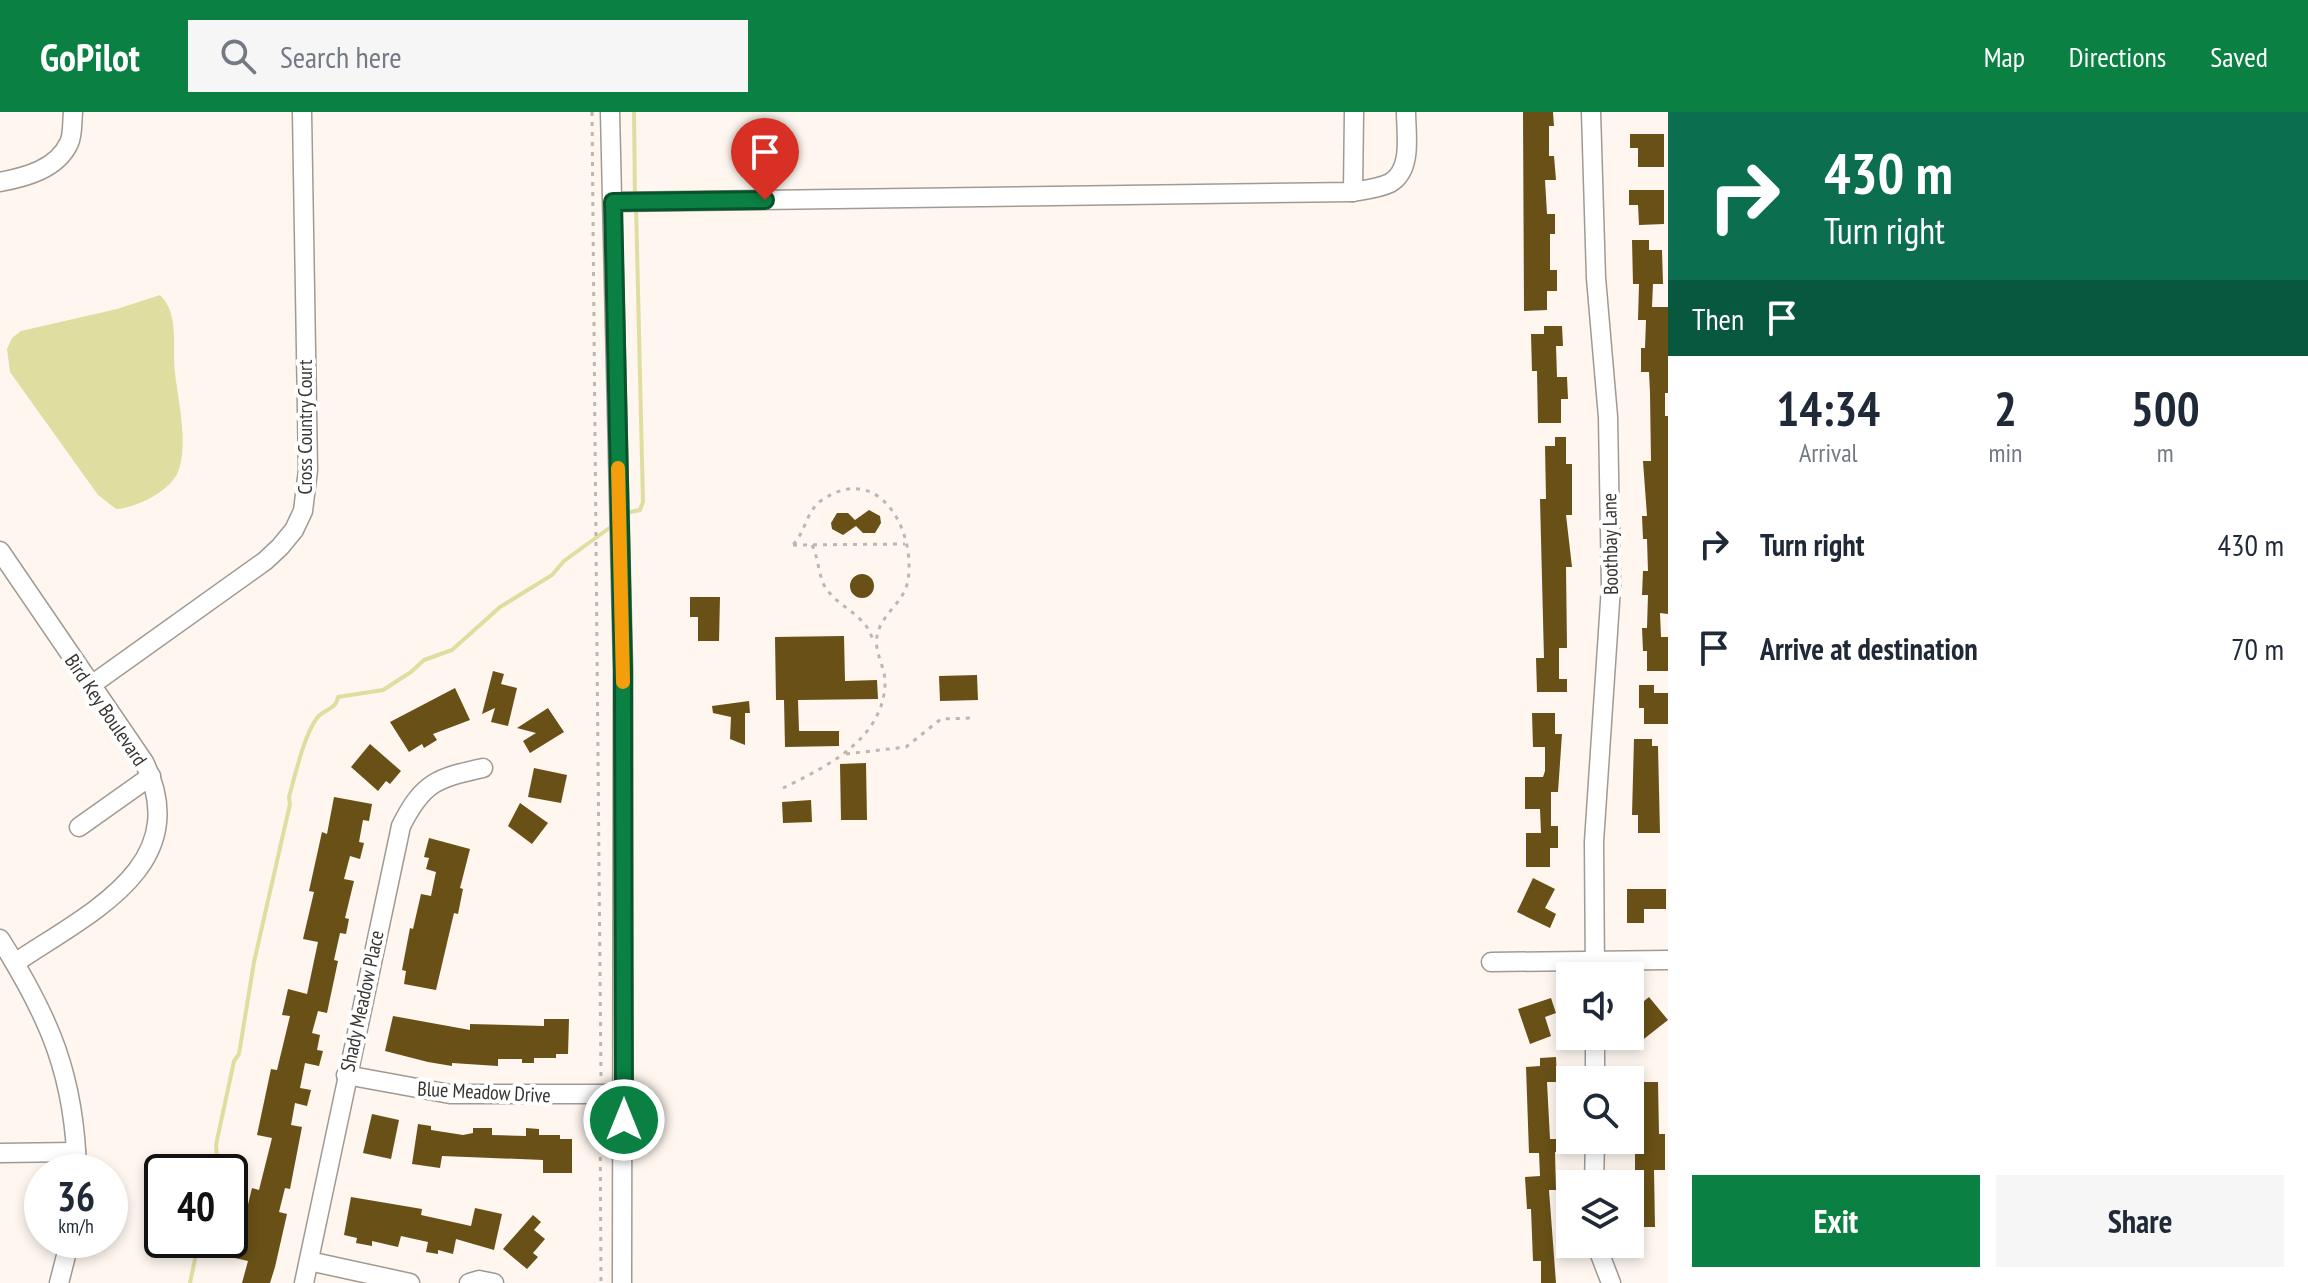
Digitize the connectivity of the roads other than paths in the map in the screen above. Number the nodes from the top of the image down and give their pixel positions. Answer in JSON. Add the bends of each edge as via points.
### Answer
{"nodes":[{"id":1,"x":73,"y":112,"type":"edge"},
{"id":2,"x":302,"y":112,"type":"edge"},
{"id":3,"x":610,"y":112,"type":"edge"},
{"id":4,"x":1354,"y":112,"type":"edge"},
{"id":5,"x":1406,"y":112,"type":"edge"},
{"id":6,"x":1591,"y":112,"type":"edge"},
{"id":7,"x":0,"y":182,"type":"edge"},
{"id":8,"x":1353,"y":192,"type":"junction"},
{"id":9,"x":613,"y":202,"type":"junction"},
{"id":10,"x":0,"y":551,"type":"edge"},
{"id":11,"x":90,"y":686,"type":"junction"},
{"id":12,"x":483,"y":768,"type":"dead end"},
{"id":13,"x":151,"y":776,"type":"junction"},
{"id":14,"x":79,"y":827,"type":"dead end"},
{"id":15,"x":0,"y":939,"type":"edge"},
{"id":16,"x":1668,"y":960,"type":"edge"},
{"id":17,"x":1491,"y":962,"type":"dead end"},
{"id":18,"x":1595,"y":962,"type":"edge"},
{"id":19,"x":15,"y":963,"type":"junction"},
{"id":20,"x":1644,"y":963,"type":"edge"},
{"id":21,"x":1556,"y":966,"type":"edge"},
{"id":22,"x":346,"y":1075,"type":"junction"},
{"id":23,"x":624,"y":1094,"type":"junction"},
{"id":24,"x":76,"y":1152,"type":"joint"},
{"id":25,"x":0,"y":1153,"type":"edge"},
{"id":26,"x":65,"y":1258,"type":"edge"},
{"id":27,"x":1601,"y":1258,"type":"edge"},
{"id":28,"x":309,"y":1261,"type":"junction"},
{"id":29,"x":59,"y":1283,"type":"edge"},
{"id":30,"x":304,"y":1283,"type":"edge"},
{"id":31,"x":410,"y":1283,"type":"edge"},
{"id":32,"x":469,"y":1283,"type":"edge"},
{"id":33,"x":494,"y":1283,"type":"edge"},
{"id":34,"x":622,"y":1283,"type":"edge"},
{"id":35,"x":1611,"y":1283,"type":"edge"}],
"edges":[{"from":1,"to":7,"type":"street","via":[[71,142],[59,158],[41,170]]},
{"from":2,"to":11,"type":"street","name":"Cross Country Court","via":[[308,470],[303,511],[294,530],[265,561]]},
{"from":3,"to":9,"type":"street"},
{"from":4,"to":8,"type":"street"},
{"from":5,"to":8,"type":"street","via":[[1402,169],[1391,183]]},
{"from":6,"to":18,"type":"street","name":"Boothbay Lane","via":[[1595,265],[1608,417],[1611,587],[1594,842]]},
{"from":8,"to":9,"type":"street"},
{"from":9,"to":23,"type":"street","via":[[623,669]]},
{"from":10,"to":11,"type":"street","name":"Bird Key Boulevard"},
{"from":11,"to":13,"type":"street","name":"Bird Key Boulevard"},
{"from":12,"to":22,"type":"street","name":"Shady Meadow Place","via":[[431,783],[401,826]]},
{"from":13,"to":14,"type":"street"},
{"from":13,"to":19,"type":"street","name":"Bird Key Boulevard","via":[[159,823],[137,874]]},
{"from":15,"to":19,"type":"street"},
{"from":16,"to":20,"type":"street"},
{"from":17,"to":21,"type":"street"},
{"from":19,"to":24,"type":"street","via":[[45,1015],[61,1058]]},
{"from":22,"to":23,"type":"street","name":"Blue Meadow Drive","via":[[450,1094]]},
{"from":22,"to":28,"type":"street","name":"Shady Meadow Place"},
{"from":23,"to":34,"type":"street"},
{"from":24,"to":25,"type":"street"},
{"from":26,"to":29,"type":"street"},
{"from":27,"to":35,"type":"street"},
{"from":28,"to":30,"type":"street","name":"Shady Meadow Place"},
{"from":28,"to":31,"type":"street"},
{"from":32,"to":33,"type":"street"}]}
